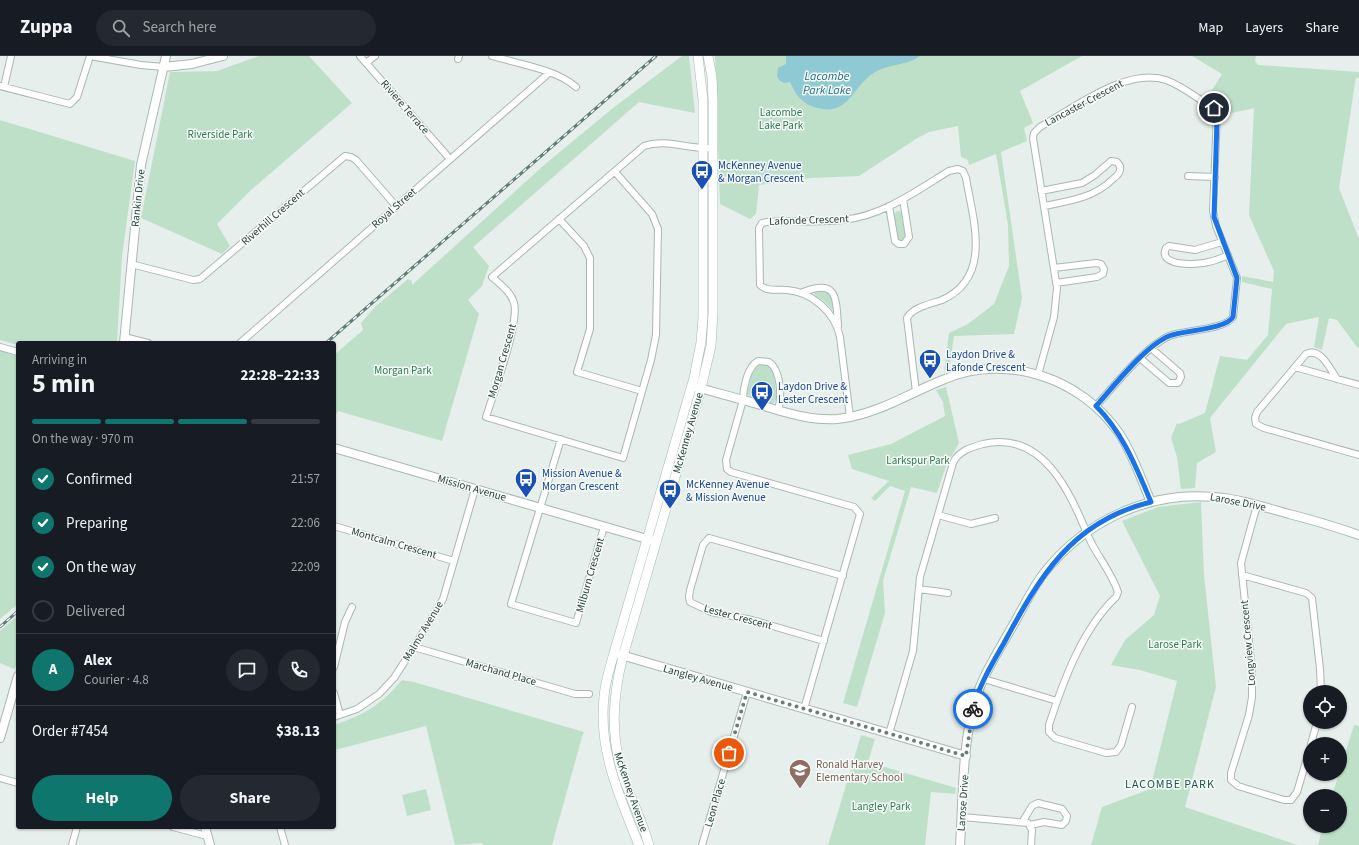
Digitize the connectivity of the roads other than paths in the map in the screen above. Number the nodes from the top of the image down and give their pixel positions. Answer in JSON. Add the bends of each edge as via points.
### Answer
{"nodes":[{"id":1,"x":11,"y":56,"type":"edge"},
{"id":2,"x":90,"y":56,"type":"edge"},
{"id":3,"x":166,"y":56,"type":"edge"},
{"id":4,"x":223,"y":56,"type":"edge"},
{"id":5,"x":360,"y":56,"type":"edge"},
{"id":6,"x":375,"y":56,"type":"edge"},
{"id":7,"x":492,"y":56,"type":"edge"},
{"id":8,"x":698,"y":56,"type":"edge"},
{"id":9,"x":708,"y":56,"type":"edge"},
{"id":10,"x":366,"y":63,"type":"junction"},
{"id":11,"x":164,"y":67,"type":"junction"},
{"id":12,"x":549,"y":73,"type":"junction"},
{"id":13,"x":2,"y":86,"type":"edge"},
{"id":14,"x":576,"y":87,"type":"dead end"},
{"id":15,"x":712,"y":148,"type":"junction"},
{"id":16,"x":702,"y":149,"type":"junction"},
{"id":17,"x":450,"y":159,"type":"junction"},
{"id":18,"x":615,"y":172,"type":"junction"},
{"id":19,"x":1188,"y":176,"type":"dead end"},
{"id":20,"x":1215,"y":177,"type":"junction"},
{"id":21,"x":1041,"y":191,"type":"junction"},
{"id":22,"x":903,"y":199,"type":"junction"},
{"id":23,"x":396,"y":206,"type":"junction"},
{"id":24,"x":889,"y":206,"type":"junction"},
{"id":25,"x":1044,"y":206,"type":"junction"},
{"id":26,"x":560,"y":219,"type":"junction"},
{"id":27,"x":1222,"y":242,"type":"junction"},
{"id":28,"x":1228,"y":255,"type":"junction"},
{"id":29,"x":132,"y":264,"type":"junction"},
{"id":30,"x":1054,"y":268,"type":"junction"},
{"id":31,"x":1056,"y":283,"type":"junction"},
{"id":32,"x":801,"y":293,"type":"junction"},
{"id":33,"x":838,"y":329,"type":"junction"},
{"id":34,"x":124,"y":340,"type":"edge"},
{"id":35,"x":242,"y":341,"type":"edge"},
{"id":36,"x":0,"y":347,"type":"edge"},
{"id":37,"x":1151,"y":348,"type":"junction"},
{"id":38,"x":16,"y":351,"type":"edge"},
{"id":39,"x":1140,"y":358,"type":"junction"},
{"id":40,"x":1295,"y":367,"type":"junction"},
{"id":41,"x":1038,"y":374,"type":"junction"},
{"id":42,"x":1337,"y":379,"type":"junction"},
{"id":43,"x":1359,"y":385,"type":"edge"},
{"id":44,"x":692,"y":386,"type":"junction"},
{"id":45,"x":701,"y":388,"type":"junction"},
{"id":46,"x":642,"y":391,"type":"junction"},
{"id":47,"x":916,"y":392,"type":"junction"},
{"id":48,"x":743,"y":400,"type":"junction"},
{"id":49,"x":1096,"y":406,"type":"junction"},
{"id":50,"x":778,"y":410,"type":"junction"},
{"id":51,"x":850,"y":417,"type":"junction"},
{"id":52,"x":561,"y":439,"type":"junction"},
{"id":53,"x":336,"y":449,"type":"edge"},
{"id":54,"x":1359,"y":455,"type":"edge"},
{"id":55,"x":475,"y":489,"type":"junction"},
{"id":56,"x":1151,"y":502,"type":"junction"},
{"id":57,"x":1257,"y":504,"type":"junction"},
{"id":58,"x":541,"y":508,"type":"junction"},
{"id":59,"x":938,"y":515,"type":"junction"},
{"id":60,"x":995,"y":518,"type":"dead end"},
{"id":61,"x":336,"y":527,"type":"edge"},
{"id":62,"x":604,"y":527,"type":"junction"},
{"id":63,"x":1087,"y":532,"type":"junction"},
{"id":64,"x":1359,"y":535,"type":"edge"},
{"id":65,"x":647,"y":539,"type":"junction"},
{"id":66,"x":656,"y":542,"type":"junction"},
{"id":67,"x":454,"y":561,"type":"junction"},
{"id":68,"x":1242,"y":575,"type":"junction"},
{"id":69,"x":843,"y":576,"type":"junction"},
{"id":70,"x":919,"y":589,"type":"junction"},
{"id":71,"x":948,"y":593,"type":"dead end"},
{"id":72,"x":352,"y":607,"type":"dead end"},
{"id":73,"x":824,"y":641,"type":"junction"},
{"id":74,"x":414,"y":647,"type":"junction"},
{"id":75,"x":614,"y":653,"type":"junction"},
{"id":76,"x":623,"y":656,"type":"junction"},
{"id":77,"x":336,"y":660,"type":"edge"},
{"id":78,"x":984,"y":679,"type":"junction"},
{"id":79,"x":16,"y":683,"type":"edge"},
{"id":80,"x":1321,"y":685,"type":"edge"},
{"id":81,"x":747,"y":692,"type":"junction"},
{"id":82,"x":589,"y":694,"type":"dead end"},
{"id":83,"x":1057,"y":701,"type":"junction"},
{"id":84,"x":1132,"y":707,"type":"dead end"},
{"id":85,"x":804,"y":709,"type":"junction"},
{"id":86,"x":337,"y":716,"type":"edge"},
{"id":87,"x":889,"y":734,"type":"junction"},
{"id":88,"x":0,"y":738,"type":"edge"},
{"id":89,"x":966,"y":756,"type":"junction"},
{"id":90,"x":1303,"y":772,"type":"edge"},
{"id":91,"x":0,"y":778,"type":"edge"},
{"id":92,"x":16,"y":782,"type":"edge"},
{"id":93,"x":962,"y":817,"type":"junction"},
{"id":94,"x":1023,"y":821,"type":"junction"},
{"id":95,"x":1030,"y":825,"type":"junction"},
{"id":96,"x":76,"y":829,"type":"edge"},
{"id":97,"x":181,"y":829,"type":"edge"},
{"id":98,"x":205,"y":829,"type":"edge"},
{"id":99,"x":281,"y":829,"type":"edge"},
{"id":100,"x":207,"y":836,"type":"junction"},
{"id":101,"x":72,"y":845,"type":"edge"},
{"id":102,"x":210,"y":845,"type":"edge"},
{"id":103,"x":285,"y":845,"type":"edge"},
{"id":104,"x":639,"y":845,"type":"edge"},
{"id":105,"x":649,"y":845,"type":"edge"},
{"id":106,"x":702,"y":845,"type":"edge"},
{"id":107,"x":960,"y":845,"type":"edge"},
{"id":108,"x":1031,"y":845,"type":"edge"}],
"edges":[{"from":1,"to":13,"type":"street"},
{"from":2,"to":11,"type":"street"},
{"from":2,"to":13,"type":"street","via":[[77,97],[70,104]]},
{"from":3,"to":11,"type":"street","name":"Rankin Drive"},
{"from":4,"to":11,"type":"street","via":[[192,64]]},
{"from":5,"to":10,"type":"street","name":"Riviere Terrace"},
{"from":6,"to":10,"type":"street"},
{"from":7,"to":12,"type":"street"},
{"from":8,"to":16,"type":"main road","name":"McKenney Avenue","via":[[703,100]]},
{"from":9,"to":15,"type":"main road","name":"McKenney Avenue","via":[[712,77]]},
{"from":10,"to":17,"type":"street","name":"Riviere Terrace"},
{"from":11,"to":29,"type":"street","name":"Rankin Drive","via":[[141,165]]},
{"from":12,"to":14,"type":"street","via":[[562,77]]},
{"from":12,"to":17,"type":"street","name":"Royal Street"},
{"from":15,"to":16,"type":"street","name":"Morgan Crescent"},
{"from":15,"to":45,"type":"main road","name":"McKenney Avenue","via":[[713,313],[711,346]]},
{"from":16,"to":18,"type":"street","name":"Morgan Crescent","via":[[662,143],[649,144]]},
{"from":16,"to":44,"type":"main road","name":"McKenney Avenue","via":[[703,318]]},
{"from":17,"to":23,"type":"street","name":"Royal Street"},
{"from":18,"to":26,"type":"street","name":"Morgan Crescent"},
{"from":18,"to":46,"type":"street","name":"Morgan Crescent","via":[[652,214],[658,229],[657,324],[651,360]]},
{"from":19,"to":20,"type":"street"},
{"from":20,"to":21,"type":"street","name":"Lancaster Crescent","via":[[1216,111],[1172,83],[1159,78],[1142,77],[1114,85],[1036,131],[1033,138]]},
{"from":20,"to":27,"type":"street","name":"Lancaster Crescent","via":[[1214,217]]},
{"from":21,"to":25,"type":"street","name":"Lancaster Crescent"},
{"from":21,"to":25,"type":"street","via":[[1082,182],[1111,161],[1117,162],[1120,166],[1118,174],[1097,192],[1080,199]]},
{"from":22,"to":24,"type":"street","name":"Lafonde Crescent"},
{"from":22,"to":24,"type":"street","via":[[909,237],[904,244],[895,241]]},
{"from":22,"to":47,"type":"street","name":"Lafonde Crescent","via":[[949,170],[960,169],[966,178],[977,245],[973,266],[962,285],[946,297],[912,312],[907,318]]},
{"from":23,"to":29,"type":"street","name":"Riverhill Crescent","via":[[356,160],[345,156],[200,279],[193,280]]},
{"from":23,"to":35,"type":"street","name":"Royal Street"},
{"from":24,"to":32,"type":"street","name":"Lafonde Crescent","via":[[868,215],[844,220],[768,221],[761,225],[758,234],[760,285],[766,289]]},
{"from":25,"to":30,"type":"street","name":"Lancaster Crescent"},
{"from":26,"to":46,"type":"street","via":[[586,248],[590,258],[590,329],[578,372]]},
{"from":26,"to":52,"type":"street","name":"Morgan Crescent","via":[[492,277],[508,292],[516,311],[486,417]]},
{"from":27,"to":28,"type":"street","name":"Lancaster Crescent"},
{"from":27,"to":28,"type":"street","via":[[1194,250],[1169,246],[1164,255],[1173,261],[1195,264]]},
{"from":28,"to":37,"type":"street","name":"Lancaster Crescent","via":[[1237,278],[1231,320],[1224,324],[1170,336]]},
{"from":29,"to":34,"type":"street","name":"Rankin Drive"},
{"from":30,"to":31,"type":"street","name":"Lancaster Crescent"},
{"from":30,"to":31,"type":"street","via":[[1096,263],[1104,269],[1103,274],[1098,277]]},
{"from":31,"to":41,"type":"street","name":"Lancaster Crescent","via":[[1054,317]]},
{"from":32,"to":33,"type":"street","name":"Lafonde Crescent","via":[[820,304]]},
{"from":32,"to":33,"type":"street","name":"Lafonde Crescent","via":[[812,289],[827,289],[834,292]]},
{"from":33,"to":51,"type":"street","name":"Lafonde Crescent"},
{"from":36,"to":38,"type":"street"},
{"from":37,"to":39,"type":"street","name":"Lancaster Crescent"},
{"from":37,"to":39,"type":"street","via":[[1180,374],[1178,384],[1169,383]]},
{"from":39,"to":49,"type":"street","name":"Lancaster Crescent"},
{"from":40,"to":42,"type":"street"},
{"from":40,"to":42,"type":"street","via":[[1306,354],[1314,353],[1321,356]]},
{"from":40,"to":54,"type":"street","via":[[1260,409],[1256,416],[1256,424]]},
{"from":41,"to":47,"type":"street","via":[[1008,369],[974,371],[952,376]]},
{"from":41,"to":49,"type":"street","via":[[1065,385]]},
{"from":42,"to":43,"type":"street"},
{"from":44,"to":45,"type":"street"},
{"from":44,"to":65,"type":"main road","name":"McKenney Avenue"},
{"from":45,"to":48,"type":"street"},
{"from":45,"to":66,"type":"main road","name":"McKenney Avenue"},
{"from":46,"to":52,"type":"street","name":"Morgan Crescent","via":[[623,458]]},
{"from":47,"to":51,"type":"street","via":[[879,409]]},
{"from":48,"to":50,"type":"street"},
{"from":48,"to":50,"type":"street","via":[[751,367],[758,362],[766,361],[777,372],[780,401]]},
{"from":48,"to":69,"type":"street","via":[[726,467],[731,472],[857,509],[859,519]]},
{"from":49,"to":56,"type":"street","via":[[1123,440]]},
{"from":50,"to":51,"type":"street","via":[[816,419]]},
{"from":52,"to":58,"type":"street"},
{"from":53,"to":55,"type":"street","name":"Mission Avenue"},
{"from":55,"to":58,"type":"street","name":"Mission Avenue"},
{"from":55,"to":67,"type":"street","name":"Malmo Avenue"},
{"from":56,"to":57,"type":"street","name":"Larose Drive","via":[[1204,496]]},
{"from":56,"to":63,"type":"street","name":"Larose Drive","via":[[1118,513]]},
{"from":57,"to":64,"type":"street","name":"Larose Drive"},
{"from":57,"to":68,"type":"street","name":"Longview Crescent","via":[[1243,553]]},
{"from":58,"to":62,"type":"street","name":"Mission Avenue"},
{"from":58,"to":62,"type":"street","name":"Milburn Crescent","via":[[511,604],[576,623]]},
{"from":59,"to":60,"type":"street","via":[[971,524]]},
{"from":59,"to":63,"type":"street","via":[[957,456],[980,445],[1002,443],[1027,449],[1049,465],[1062,482]]},
{"from":59,"to":70,"type":"street","via":[[920,575]]},
{"from":61,"to":67,"type":"street","name":"Montcalm Crescent"},
{"from":62,"to":65,"type":"street","name":"Mission Avenue"},
{"from":63,"to":78,"type":"street","name":"Larose Drive","via":[[1061,554],[1036,584]]},
{"from":63,"to":83,"type":"street","via":[[1118,594],[1090,632],[1069,670]]},
{"from":65,"to":66,"type":"street","name":"Mission Avenue"},
{"from":65,"to":75,"type":"main road","name":"McKenney Avenue"},
{"from":66,"to":76,"type":"main road","name":"McKenney Avenue"},
{"from":67,"to":74,"type":"street","name":"Malmo Avenue","via":[[443,599]]},
{"from":68,"to":80,"type":"street","via":[[1306,593],[1312,598]]},
{"from":68,"to":90,"type":"street","name":"Longview Crescent","via":[[1253,688],[1249,714],[1231,780],[1238,786],[1291,800],[1297,792]]},
{"from":69,"to":73,"type":"street"},
{"from":69,"to":73,"type":"street","name":"Lester Crescent","via":[[711,538],[704,543],[692,583],[689,597],[694,605]]},
{"from":70,"to":71,"type":"street"},
{"from":70,"to":87,"type":"street","via":[[913,651]]},
{"from":72,"to":77,"type":"street"},
{"from":73,"to":85,"type":"street"},
{"from":74,"to":82,"type":"street","name":"Marchand Place","via":[[575,694]]},
{"from":74,"to":86,"type":"street","name":"Malmo Avenue","via":[[394,678],[379,694],[357,709]]},
{"from":75,"to":76,"type":"street","name":"Langley Avenue"},
{"from":75,"to":104,"type":"main road","name":"McKenney Avenue","via":[[606,680],[604,699],[607,756]]},
{"from":76,"to":81,"type":"street","name":"Langley Avenue"},
{"from":76,"to":105,"type":"main road","name":"McKenney Avenue","via":[[616,684],[613,732],[624,780]]},
{"from":78,"to":83,"type":"street"},
{"from":78,"to":89,"type":"street","name":"Larose Drive","via":[[972,710]]},
{"from":79,"to":88,"type":"street"},
{"from":81,"to":85,"type":"street","name":"Langley Avenue"},
{"from":81,"to":106,"type":"street","name":"Leon Place"},
{"from":83,"to":84,"type":"street","via":[[1049,726],[1051,735],[1109,753],[1120,748]]},
{"from":85,"to":87,"type":"street","name":"Langley Avenue"},
{"from":87,"to":89,"type":"street","name":"Langley Avenue"},
{"from":89,"to":93,"type":"street","name":"Larose Drive"},
{"from":91,"to":92,"type":"street"},
{"from":93,"to":94,"type":"street"},
{"from":93,"to":107,"type":"street","name":"Larose Drive"},
{"from":94,"to":95,"type":"street"},
{"from":94,"to":95,"type":"street","via":[[1032,806],[1038,803],[1062,810],[1067,816],[1062,825],[1044,822]]},
{"from":95,"to":108,"type":"street"},
{"from":96,"to":101,"type":"street"},
{"from":97,"to":100,"type":"street"},
{"from":98,"to":100,"type":"street"},
{"from":99,"to":103,"type":"street"},
{"from":100,"to":102,"type":"street"}]}
